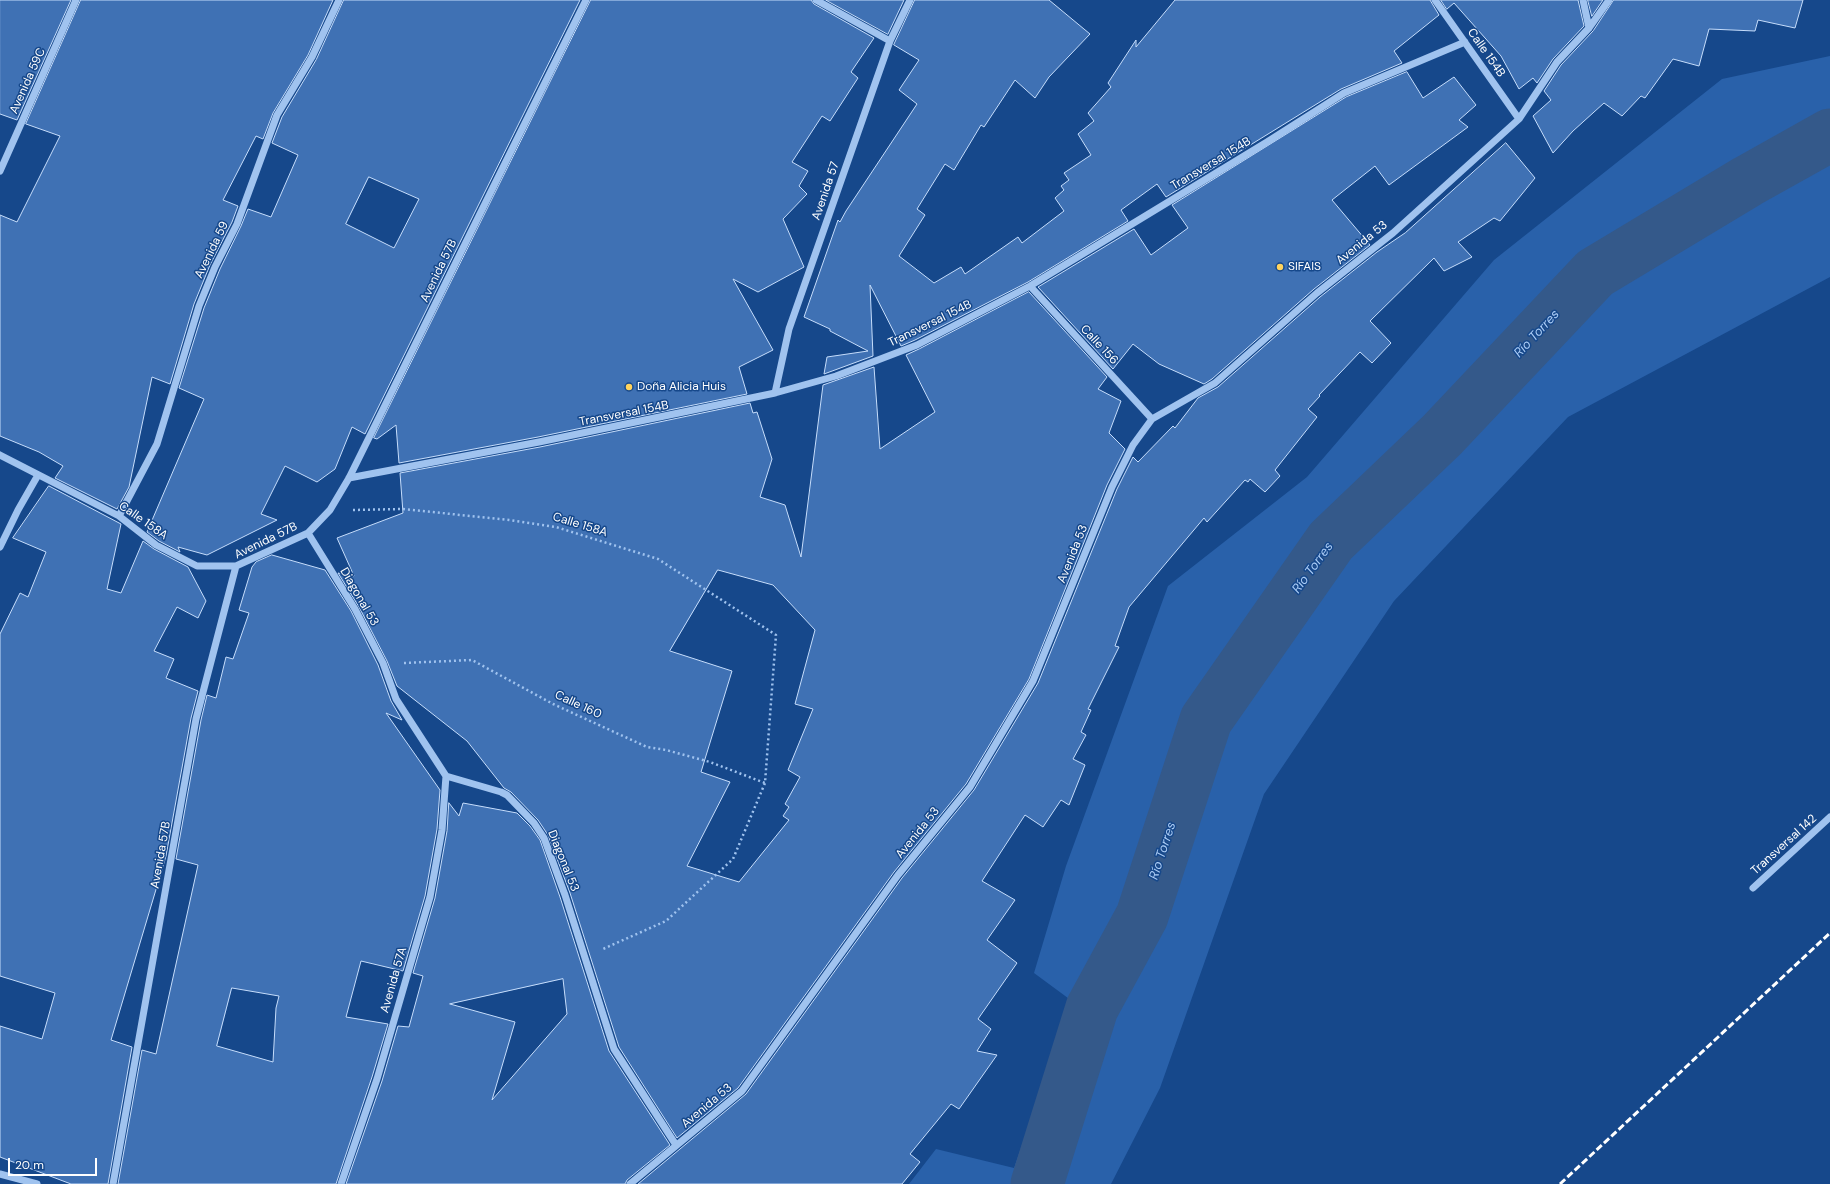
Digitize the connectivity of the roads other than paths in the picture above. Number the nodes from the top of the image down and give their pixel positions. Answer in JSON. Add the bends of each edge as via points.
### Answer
{"nodes":[{"id":1,"x":76,"y":0,"type":"edge"},
{"id":2,"x":339,"y":0,"type":"edge"},
{"id":3,"x":586,"y":0,"type":"edge"},
{"id":4,"x":816,"y":0,"type":"edge"},
{"id":5,"x":910,"y":0,"type":"edge"},
{"id":6,"x":1435,"y":0,"type":"edge"},
{"id":7,"x":1583,"y":0,"type":"edge"},
{"id":8,"x":1609,"y":0,"type":"edge"},
{"id":9,"x":1589,"y":28,"type":"junction"},
{"id":10,"x":890,"y":41,"type":"junction"},
{"id":11,"x":1465,"y":42,"type":"junction"},
{"id":12,"x":1518,"y":119,"type":"junction"},
{"id":13,"x":0,"y":171,"type":"edge"},
{"id":14,"x":1030,"y":286,"type":"junction"},
{"id":15,"x":775,"y":393,"type":"junction"},
{"id":16,"x":1152,"y":419,"type":"junction"},
{"id":17,"x":0,"y":455,"type":"edge"},
{"id":18,"x":38,"y":475,"type":"junction"},
{"id":19,"x":349,"y":478,"type":"junction"},
{"id":20,"x":120,"y":516,"type":"junction"},
{"id":21,"x":308,"y":533,"type":"junction"},
{"id":22,"x":0,"y":547,"type":"edge"},
{"id":23,"x":236,"y":566,"type":"junction"},
{"id":24,"x":446,"y":776,"type":"junction"},
{"id":25,"x":1830,"y":817,"type":"edge"},
{"id":26,"x":1753,"y":888,"type":"dead end"},
{"id":27,"x":676,"y":1145,"type":"junction"},
{"id":28,"x":0,"y":1174,"type":"edge"},
{"id":29,"x":37,"y":1184,"type":"edge"},
{"id":30,"x":113,"y":1184,"type":"edge"},
{"id":31,"x":341,"y":1184,"type":"edge"},
{"id":32,"x":630,"y":1184,"type":"edge"}],
"edges":[{"from":1,"to":13,"type":"street","name":"Avenida 59C"},
{"from":2,"to":20,"type":"street","name":"Avenida 59","via":[[312,57],[277,115],[238,224],[215,267],[199,306],[157,444]]},
{"from":3,"to":19,"type":"street","name":"Avenida 57B"},
{"from":4,"to":10,"type":"street"},
{"from":5,"to":10,"type":"street","name":"Avenida 57"},
{"from":6,"to":11,"type":"street","name":"Calle 154B"},
{"from":7,"to":9,"type":"street"},
{"from":8,"to":9,"type":"street","name":"Avenida 53"},
{"from":9,"to":12,"type":"street","name":"Avenida 53","via":[[1557,62]]},
{"from":10,"to":15,"type":"street","name":"Avenida 57","via":[[789,329]]},
{"from":11,"to":12,"type":"street","name":"Calle 154B"},
{"from":11,"to":14,"type":"street","name":"Transversal 154B","via":[[1344,93]]},
{"from":12,"to":16,"type":"street","name":"Avenida 53","via":[[1393,233],[1317,293],[1215,383]]},
{"from":14,"to":15,"type":"street","name":"Transversal 154B","via":[[916,345],[836,376]]},
{"from":14,"to":16,"type":"street","name":"Calle 156"},
{"from":15,"to":19,"type":"street","name":"Transversal 154B","via":[[546,441]]},
{"from":16,"to":27,"type":"street","name":"Avenida 53","via":[[1133,446],[1112,487],[1034,680],[970,787],[898,875],[742,1091]]},
{"from":17,"to":18,"type":"street","name":"Calle 158A"},
{"from":18,"to":20,"type":"street","name":"Calle 158A"},
{"from":18,"to":22,"type":"street"},
{"from":19,"to":21,"type":"street","name":"Avenida 57B","via":[[330,510]]},
{"from":20,"to":23,"type":"street","name":"Calle 158A","via":[[156,545],[197,566]]},
{"from":21,"to":23,"type":"street","name":"Avenida 57B"},
{"from":21,"to":24,"type":"street","name":"Diagonal 53","via":[[355,609],[383,663],[396,698]]},
{"from":23,"to":30,"type":"street","name":"Avenida 57B","via":[[196,719]]},
{"from":24,"to":27,"type":"street","name":"Diagonal 53","via":[[501,792],[534,823],[544,838],[614,1049]]},
{"from":24,"to":31,"type":"street","name":"Avenida 57A","via":[[442,830],[430,897],[377,1079]]},
{"from":25,"to":26,"type":"street","name":"Transversal 142"},
{"from":27,"to":32,"type":"street","name":"Avenida 53"},
{"from":28,"to":29,"type":"street"}]}
